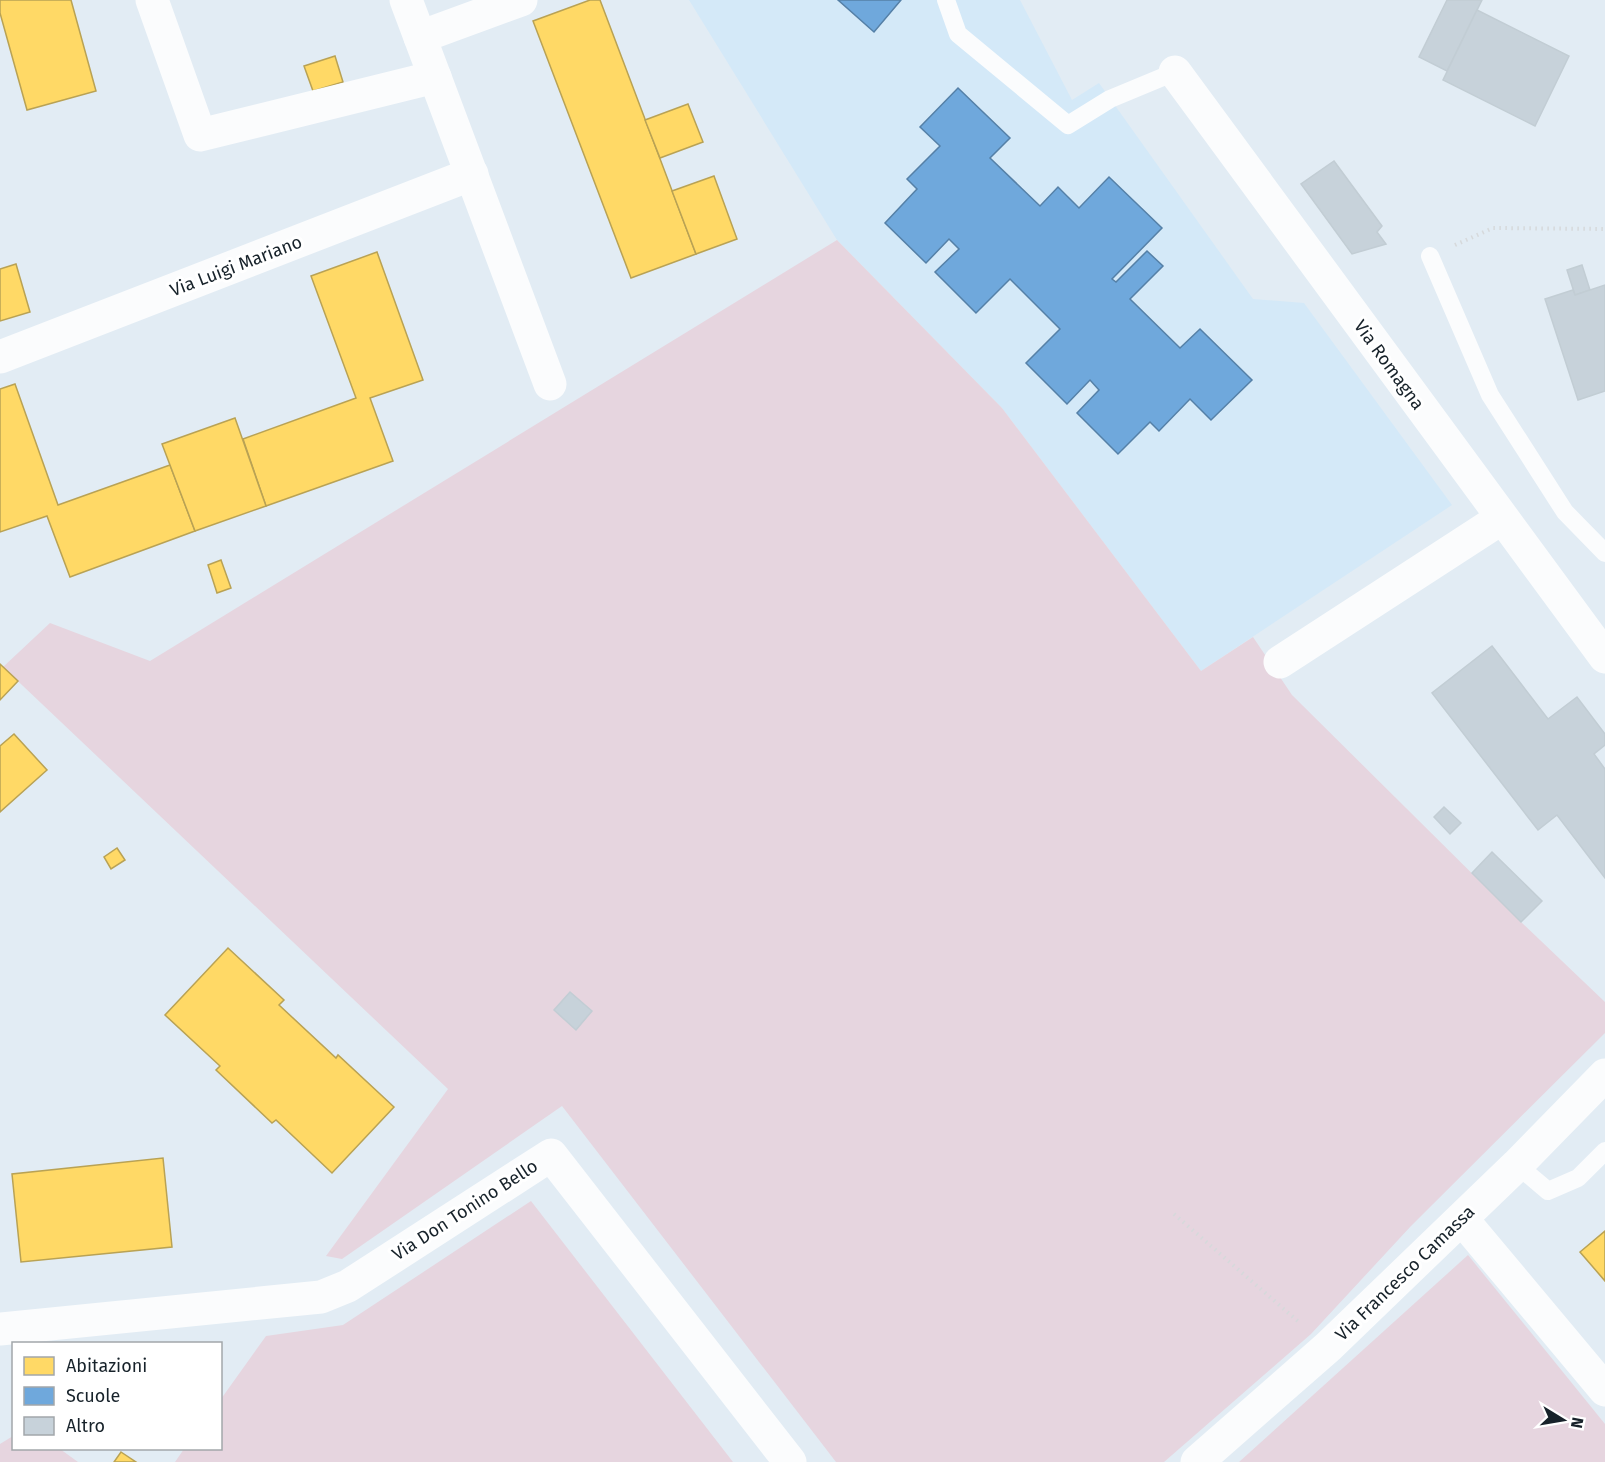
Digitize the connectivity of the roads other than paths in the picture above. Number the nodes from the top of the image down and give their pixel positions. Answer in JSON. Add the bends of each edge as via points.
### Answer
{"nodes":[{"id":1,"x":152,"y":0,"type":"edge"},
{"id":2,"x":406,"y":0,"type":"edge"},
{"id":3,"x":521,"y":0,"type":"edge"},
{"id":4,"x":946,"y":0,"type":"edge"},
{"id":5,"x":420,"y":37,"type":"junction"},
{"id":6,"x":1174,"y":72,"type":"joint"},
{"id":7,"x":435,"y":77,"type":"junction"},
{"id":8,"x":471,"y":174,"type":"junction"},
{"id":9,"x":1430,"y":256,"type":"road end"},
{"id":10,"x":0,"y":357,"type":"edge"},
{"id":11,"x":550,"y":384,"type":"dead end"},
{"id":12,"x":1502,"y":518,"type":"junction"},
{"id":13,"x":1605,"y":554,"type":"edge"},
{"id":14,"x":1605,"y":657,"type":"edge"},
{"id":15,"x":1280,"y":662,"type":"dead end"},
{"id":16,"x":1605,"y":1075,"type":"edge"},
{"id":17,"x":1605,"y":1151,"type":"edge"},
{"id":18,"x":1517,"y":1165,"type":"junction"},
{"id":19,"x":1462,"y":1219,"type":"junction"},
{"id":20,"x":0,"y":1329,"type":"edge"},
{"id":21,"x":1605,"y":1390,"type":"edge"},
{"id":22,"x":790,"y":1462,"type":"edge"},
{"id":23,"x":1197,"y":1462,"type":"edge"}],
"edges":[{"from":1,"to":7,"type":"street","via":[[200,135]]},
{"from":2,"to":5,"type":"street"},
{"from":3,"to":5,"type":"street"},
{"from":4,"to":6,"type":"lane","via":[[958,34],[1068,125],[1110,99]]},
{"from":5,"to":7,"type":"street"},
{"from":6,"to":12,"type":"street","name":"Via Romagna"},
{"from":7,"to":8,"type":"street"},
{"from":8,"to":10,"type":"street","name":"Via Luigi Mariano"},
{"from":8,"to":11,"type":"street"},
{"from":9,"to":13,"type":"lane","via":[[1490,395],[1565,512]]},
{"from":12,"to":14,"type":"street","name":"Via Romagna"},
{"from":12,"to":15,"type":"street"},
{"from":16,"to":18,"type":"street","name":"Via Francesco Camassa"},
{"from":17,"to":18,"type":"lane","via":[[1578,1178],[1548,1191]]},
{"from":18,"to":19,"type":"street","name":"Via Francesco Camassa"},
{"from":19,"to":21,"type":"street"},
{"from":19,"to":23,"type":"street","name":"Via Francesco Camassa","via":[[1328,1347]]},
{"from":20,"to":22,"type":"street","name":"Via Don Tonino Bello","via":[[321,1297],[348,1286],[551,1155]]}]}
